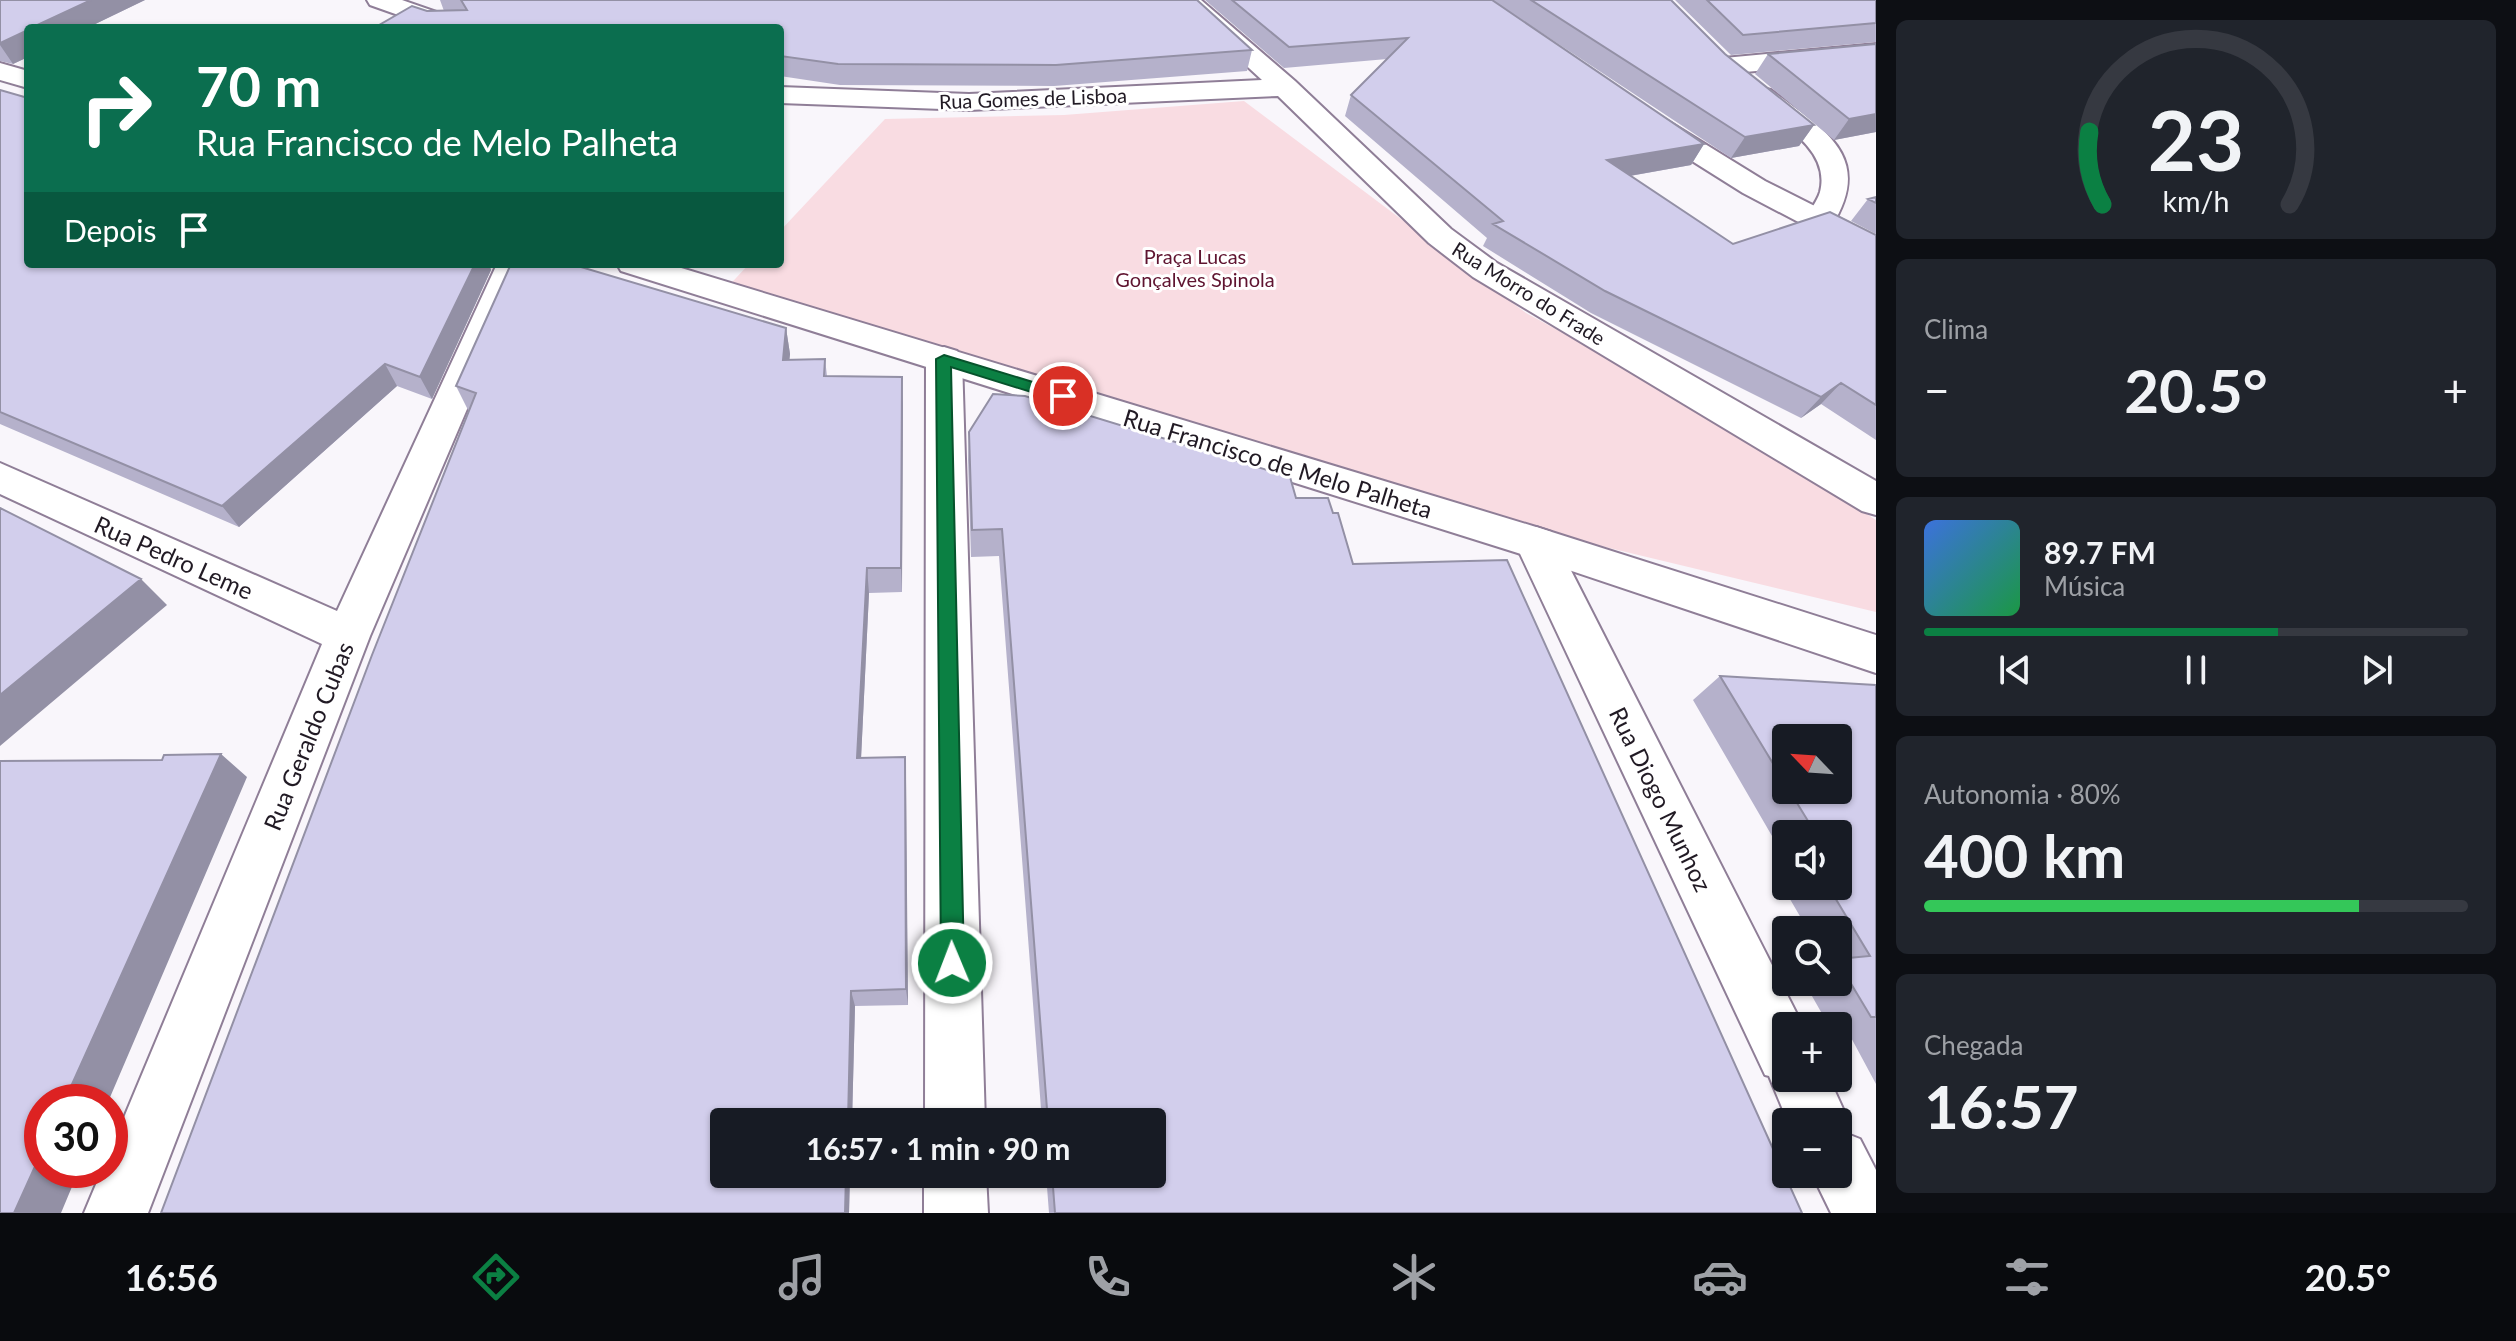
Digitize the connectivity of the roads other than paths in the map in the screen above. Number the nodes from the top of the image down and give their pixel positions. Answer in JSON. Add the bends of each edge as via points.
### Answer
{"nodes":[{"id":1,"x":379,"y":0,"type":"edge"},
{"id":2,"x":1187,"y":0,"type":"edge"},
{"id":3,"x":448,"y":24,"type":"edge"},
{"id":4,"x":1701,"y":44,"type":"edge"},
{"id":5,"x":1876,"y":52,"type":"edge"},
{"id":6,"x":1724,"y":66,"type":"junction"},
{"id":7,"x":0,"y":71,"type":"edge"},
{"id":8,"x":24,"y":79,"type":"edge"},
{"id":9,"x":1285,"y":87,"type":"junction"},
{"id":10,"x":784,"y":95,"type":"edge"},
{"id":11,"x":1620,"y":103,"type":"edge"},
{"id":12,"x":1820,"y":220,"type":"junction"},
{"id":13,"x":1876,"y":250,"type":"edge"},
{"id":14,"x":511,"y":268,"type":"edge"},
{"id":15,"x":646,"y":268,"type":"edge"},
{"id":16,"x":944,"y":359,"type":"junction"},
{"id":17,"x":0,"y":477,"type":"edge"},
{"id":18,"x":1876,"y":500,"type":"edge"},
{"id":19,"x":1536,"y":543,"type":"junction"},
{"id":20,"x":348,"y":636,"type":"junction"},
{"id":21,"x":1876,"y":654,"type":"edge"},
{"id":22,"x":1772,"y":1025,"type":"edge"},
{"id":23,"x":955,"y":1108,"type":"edge"},
{"id":24,"x":955,"y":1188,"type":"edge"},
{"id":25,"x":1852,"y":1188,"type":"edge"},
{"id":26,"x":116,"y":1213,"type":"edge"},
{"id":27,"x":956,"y":1213,"type":"edge"},
{"id":28,"x":1864,"y":1213,"type":"edge"}],
"edges":[{"from":1,"to":3,"type":"street"},
{"from":2,"to":9,"type":"street","name":"Rua Morro do Frade"},
{"from":4,"to":6,"type":"street"},
{"from":5,"to":6,"type":"street"},
{"from":6,"to":12,"type":"street","via":[[1830,153],[1835,191]]},
{"from":7,"to":8,"type":"street"},
{"from":9,"to":10,"type":"street","name":"Rua Gomes de Lisboa","via":[[1024,102]]},
{"from":9,"to":18,"type":"street","name":"Rua Morro do Frade","via":[[1440,236],[1485,270]]},
{"from":11,"to":12,"type":"street","via":[[1754,187]]},
{"from":12,"to":13,"type":"street"},
{"from":14,"to":20,"type":"street","name":"Rua Geraldo Cubas"},
{"from":15,"to":16,"type":"street","name":"Rua Francisco de Melo Palheta"},
{"from":16,"to":19,"type":"street","name":"Rua Francisco de Melo Palheta"},
{"from":16,"to":23,"type":"street"},
{"from":17,"to":20,"type":"street","name":"Rua Pedro Leme"},
{"from":19,"to":21,"type":"street","name":"Rua Francisco de Melo Palheta"},
{"from":19,"to":22,"type":"street","name":"Rua Diogo Munhoz"},
{"from":20,"to":26,"type":"street","name":"Rua Geraldo Cubas"},
{"from":24,"to":27,"type":"street"},
{"from":25,"to":28,"type":"street"}]}
